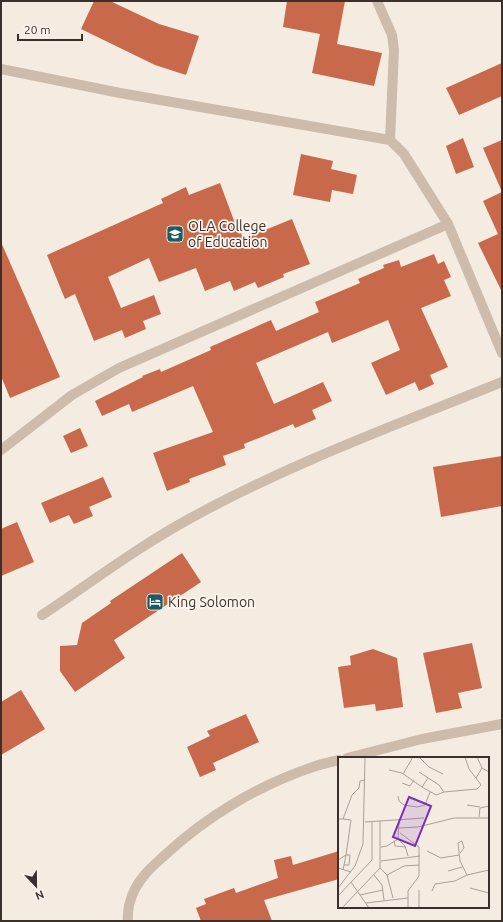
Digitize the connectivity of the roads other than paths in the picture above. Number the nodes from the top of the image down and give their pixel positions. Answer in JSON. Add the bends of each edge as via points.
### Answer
{"nodes":[{"id":1,"x":377,"y":1,"type":"edge"},
{"id":2,"x":1,"y":69,"type":"edge"},
{"id":3,"x":390,"y":140,"type":"junction"},
{"id":4,"x":448,"y":224,"type":"junction"},
{"id":5,"x":502,"y":353,"type":"edge"},
{"id":6,"x":502,"y":382,"type":"edge"},
{"id":7,"x":1,"y":450,"type":"edge"},
{"id":8,"x":42,"y":615,"type":"dead end"},
{"id":9,"x":502,"y":724,"type":"edge"},
{"id":10,"x":351,"y":757,"type":"edge"},
{"id":11,"x":338,"y":760,"type":"edge"},
{"id":12,"x":128,"y":921,"type":"edge"}],
"edges":[{"from":1,"to":3,"type":"street","via":[[392,35],[394,50]]},
{"from":2,"to":3,"type":"street","via":[[120,93]]},
{"from":3,"to":4,"type":"street","via":[[404,154]]},
{"from":4,"to":5,"type":"street"},
{"from":4,"to":7,"type":"street","via":[[119,368],[72,395]]},
{"from":6,"to":8,"type":"street","via":[[278,473],[188,519]]},
{"from":9,"to":10,"type":"street","via":[[422,738]]},
{"from":11,"to":12,"type":"street","via":[[313,767],[266,786],[186,836],[147,872],[134,890],[127,912]]}]}
